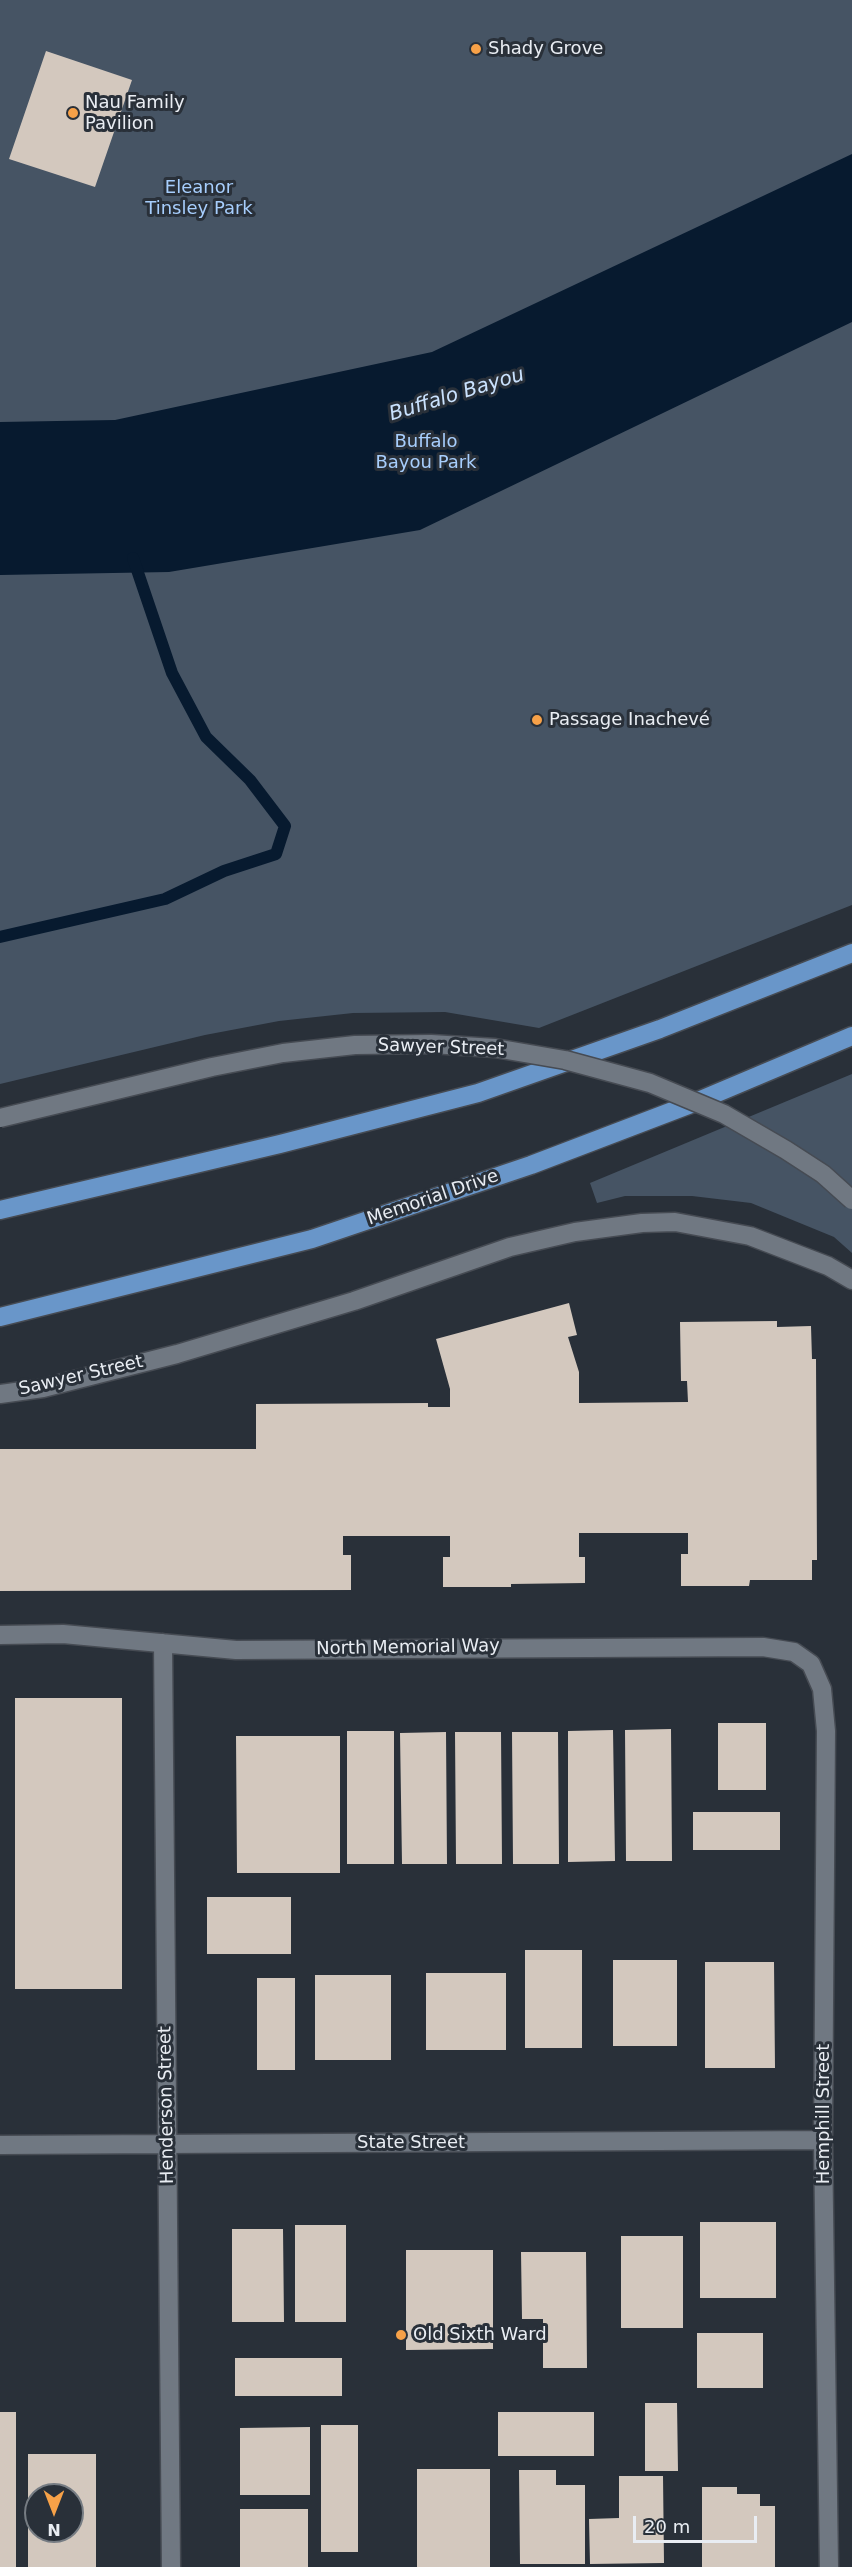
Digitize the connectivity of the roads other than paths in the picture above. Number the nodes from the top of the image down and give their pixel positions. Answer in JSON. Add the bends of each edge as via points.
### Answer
{"nodes":[{"id":1,"x":852,"y":953,"type":"edge"},
{"id":2,"x":852,"y":1036,"type":"edge"},
{"id":3,"x":0,"y":1118,"type":"edge"},
{"id":4,"x":852,"y":1200,"type":"edge"},
{"id":5,"x":0,"y":1210,"type":"edge"},
{"id":6,"x":852,"y":1280,"type":"edge"},
{"id":7,"x":0,"y":1317,"type":"edge"},
{"id":8,"x":0,"y":1394,"type":"edge"},
{"id":9,"x":0,"y":1635,"type":"edge"},
{"id":10,"x":163,"y":1643,"type":"junction"},
{"id":11,"x":812,"y":1664,"type":"joint"},
{"id":12,"x":823,"y":2140,"type":"junction"},
{"id":13,"x":0,"y":2145,"type":"edge"},
{"id":14,"x":168,"y":2145,"type":"junction"},
{"id":15,"x":171,"y":2567,"type":"edge"},
{"id":16,"x":829,"y":2567,"type":"edge"}],
"edges":[{"from":1,"to":5,"type":"main road","via":[[660,1029],[478,1092],[269,1147]]},
{"from":2,"to":7,"type":"main road","name":"Memorial Drive","via":[[606,1137],[312,1239]]},
{"from":3,"to":4,"type":"street","name":"Sawyer Street","bridge":true,"via":[[283,1053],[355,1045],[495,1048],[565,1059],[650,1083],[713,1109],[823,1174]]},
{"from":6,"to":8,"type":"street","name":"Sawyer Street","via":[[828,1266],[750,1236],[675,1222],[642,1222],[510,1247],[354,1301],[177,1354],[43,1388]]},
{"from":9,"to":10,"type":"street","name":"North Memorial Way","via":[[63,1635]]},
{"from":10,"to":11,"type":"street","name":"North Memorial Way","via":[[236,1650],[763,1647],[794,1652]]},
{"from":10,"to":14,"type":"street","name":"Henderson Street"},
{"from":11,"to":12,"type":"street","name":"Hemphill Street","via":[[822,1689],[826,1731]]},
{"from":12,"to":14,"type":"street","name":"State Street"},
{"from":12,"to":16,"type":"street","name":"Hemphill Street"},
{"from":13,"to":14,"type":"street","name":"State Street"},
{"from":14,"to":15,"type":"street","name":"Henderson Street"}]}
